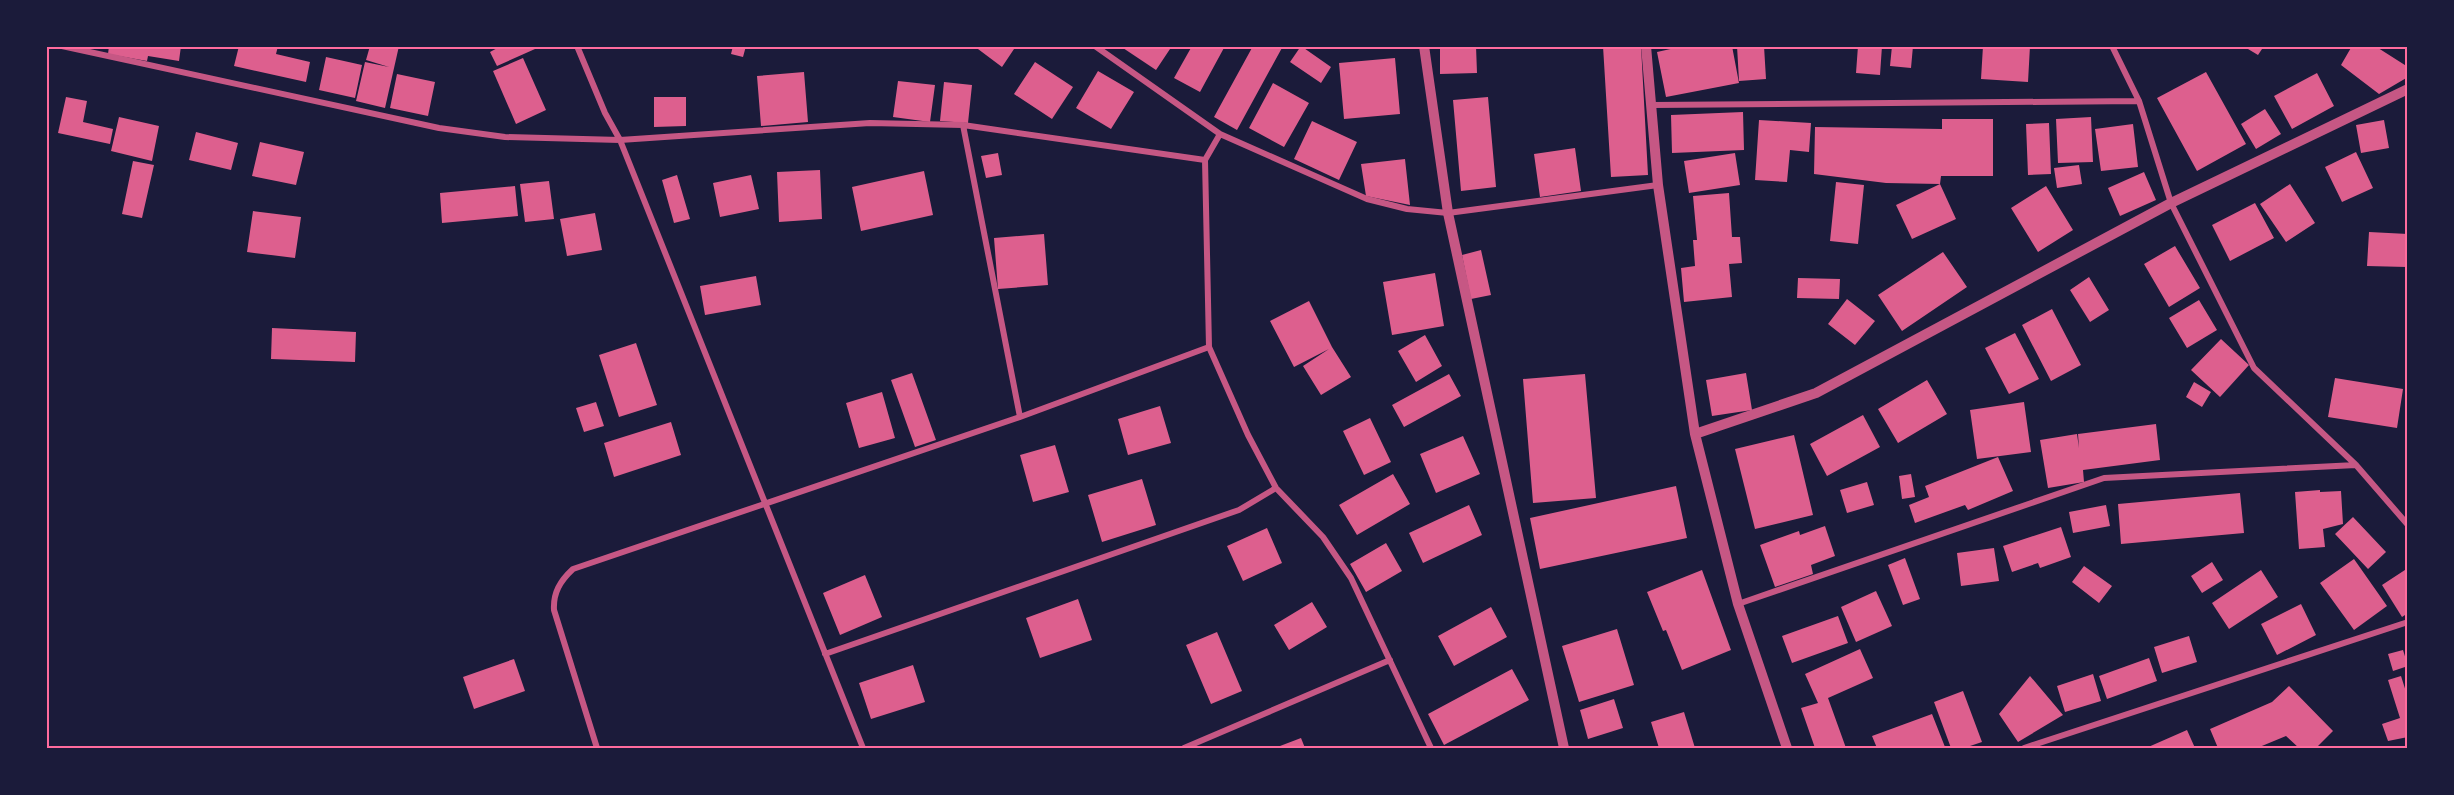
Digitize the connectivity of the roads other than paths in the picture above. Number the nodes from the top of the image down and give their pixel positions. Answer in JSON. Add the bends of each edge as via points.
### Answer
{"nodes":[{"id":1,"x":62,"y":46,"type":"edge"},
{"id":2,"x":577,"y":46,"type":"edge"},
{"id":3,"x":1095,"y":46,"type":"edge"},
{"id":4,"x":1424,"y":46,"type":"edge"},
{"id":5,"x":1646,"y":46,"type":"edge"},
{"id":6,"x":2112,"y":46,"type":"edge"},
{"id":7,"x":2408,"y":89,"type":"edge"},
{"id":8,"x":2139,"y":101,"type":"junction"},
{"id":9,"x":1652,"y":105,"type":"junction"},
{"id":10,"x":963,"y":125,"type":"junction"},
{"id":11,"x":1220,"y":134,"type":"junction"},
{"id":12,"x":620,"y":140,"type":"junction"},
{"id":13,"x":1205,"y":160,"type":"junction"},
{"id":14,"x":1658,"y":185,"type":"junction"},
{"id":15,"x":2171,"y":203,"type":"junction"},
{"id":16,"x":1448,"y":213,"type":"junction"},
{"id":17,"x":1209,"y":347,"type":"junction"},
{"id":18,"x":1020,"y":417,"type":"junction"},
{"id":19,"x":1695,"y":434,"type":"junction"},
{"id":20,"x":2356,"y":465,"type":"junction"},
{"id":21,"x":1276,"y":488,"type":"junction"},
{"id":22,"x":764,"y":504,"type":"junction"},
{"id":23,"x":2408,"y":525,"type":"edge"},
{"id":24,"x":1738,"y":604,"type":"junction"},
{"id":25,"x":2408,"y":622,"type":"edge"},
{"id":26,"x":825,"y":654,"type":"junction"},
{"id":27,"x":1390,"y":660,"type":"junction"},
{"id":28,"x":597,"y":748,"type":"edge"},
{"id":29,"x":863,"y":748,"type":"edge"},
{"id":30,"x":1184,"y":748,"type":"edge"},
{"id":31,"x":1431,"y":748,"type":"edge"},
{"id":32,"x":1564,"y":748,"type":"edge"},
{"id":33,"x":1788,"y":748,"type":"edge"},
{"id":34,"x":2024,"y":748,"type":"edge"}],
"edges":[{"from":1,"to":12,"type":"street","via":[[440,128],[505,137]]},
{"from":2,"to":12,"type":"street"},
{"from":3,"to":11,"type":"street"},
{"from":4,"to":16,"type":"street"},
{"from":5,"to":9,"type":"street"},
{"from":6,"to":8,"type":"street"},
{"from":7,"to":15,"type":"street"},
{"from":8,"to":9,"type":"street"},
{"from":8,"to":15,"type":"street"},
{"from":9,"to":14,"type":"street"},
{"from":10,"to":12,"type":"street","via":[[870,123]]},
{"from":10,"to":13,"type":"street"},
{"from":10,"to":18,"type":"street"},
{"from":11,"to":13,"type":"street"},
{"from":11,"to":16,"type":"street","via":[[1367,199],[1407,209]]},
{"from":12,"to":22,"type":"street"},
{"from":13,"to":17,"type":"street"},
{"from":14,"to":16,"type":"street"},
{"from":14,"to":19,"type":"street"},
{"from":15,"to":19,"type":"street","via":[[1816,393]]},
{"from":15,"to":20,"type":"street","via":[[2254,368]]},
{"from":16,"to":32,"type":"street"},
{"from":17,"to":18,"type":"street"},
{"from":17,"to":21,"type":"street","via":[[1232,403]]},
{"from":18,"to":22,"type":"street"},
{"from":19,"to":24,"type":"street"},
{"from":20,"to":23,"type":"street"},
{"from":20,"to":24,"type":"street","via":[[2104,478]]},
{"from":21,"to":26,"type":"street","via":[[1239,510]]},
{"from":21,"to":27,"type":"street","via":[[1336,555]]},
{"from":22,"to":26,"type":"street"},
{"from":22,"to":28,"type":"street","via":[[573,569],[559,584],[555,618]]},
{"from":24,"to":33,"type":"street"},
{"from":25,"to":34,"type":"street"},
{"from":26,"to":29,"type":"street"},
{"from":27,"to":30,"type":"street"},
{"from":27,"to":31,"type":"street"}]}
